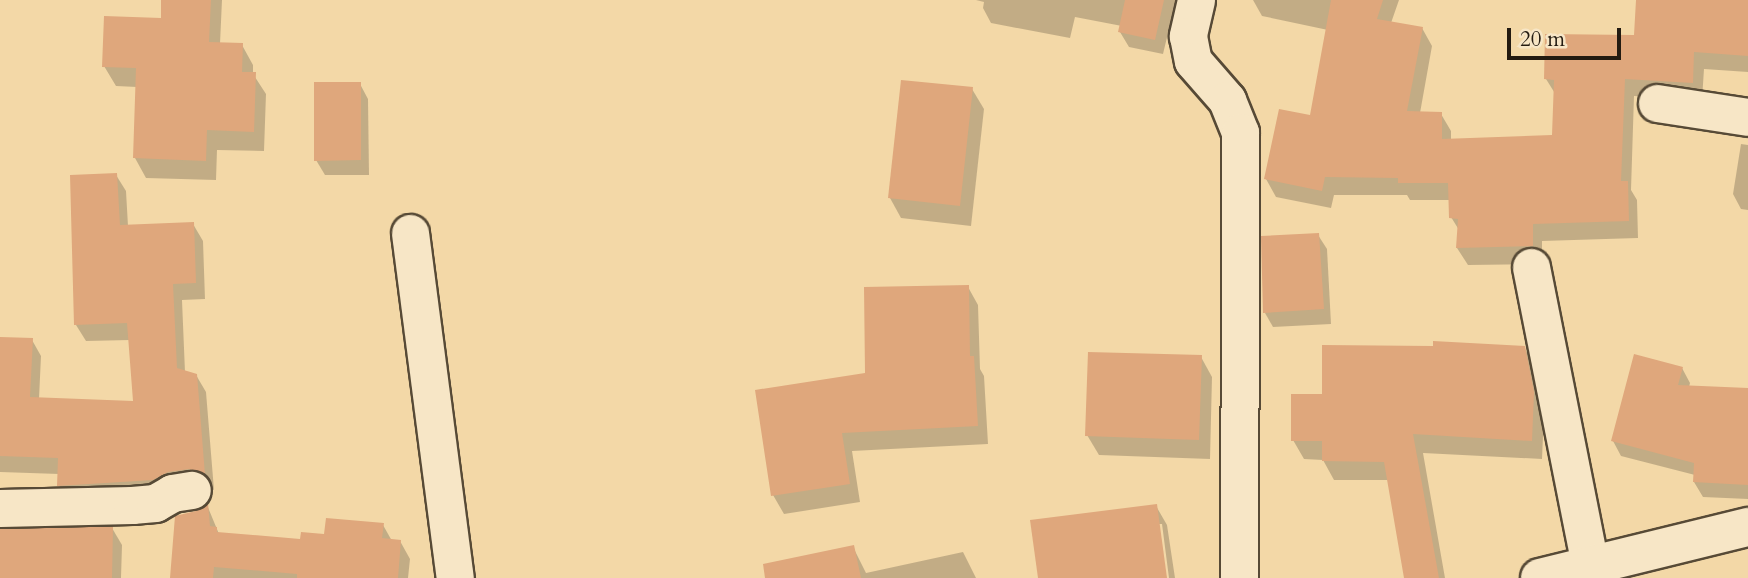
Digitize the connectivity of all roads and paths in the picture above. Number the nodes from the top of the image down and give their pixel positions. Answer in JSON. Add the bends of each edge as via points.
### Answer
{"nodes":[{"id":1,"x":1196,"y":0,"type":"edge"},
{"id":2,"x":1657,"y":103,"type":"dead end"},
{"id":3,"x":1748,"y":117,"type":"edge"},
{"id":4,"x":410,"y":233,"type":"dead end"},
{"id":5,"x":1531,"y":267,"type":"dead end"},
{"id":6,"x":191,"y":490,"type":"dead end"},
{"id":7,"x":0,"y":508,"type":"edge"},
{"id":8,"x":1748,"y":527,"type":"edge"},
{"id":9,"x":1590,"y":565,"type":"junction"},
{"id":10,"x":455,"y":578,"type":"edge"},
{"id":11,"x":1239,"y":578,"type":"edge"},
{"id":12,"x":1540,"y":578,"type":"edge"}],
"edges":[{"from":1,"to":11,"type":"street","via":[[1188,36],[1194,61],[1227,100],[1240,132]]},
{"from":2,"to":3,"type":"street"},
{"from":4,"to":10,"type":"street"},
{"from":5,"to":9,"type":"street"},
{"from":6,"to":7,"type":"street","via":[[172,493],[155,503]]},
{"from":8,"to":9,"type":"street"},
{"from":9,"to":12,"type":"street"}]}
